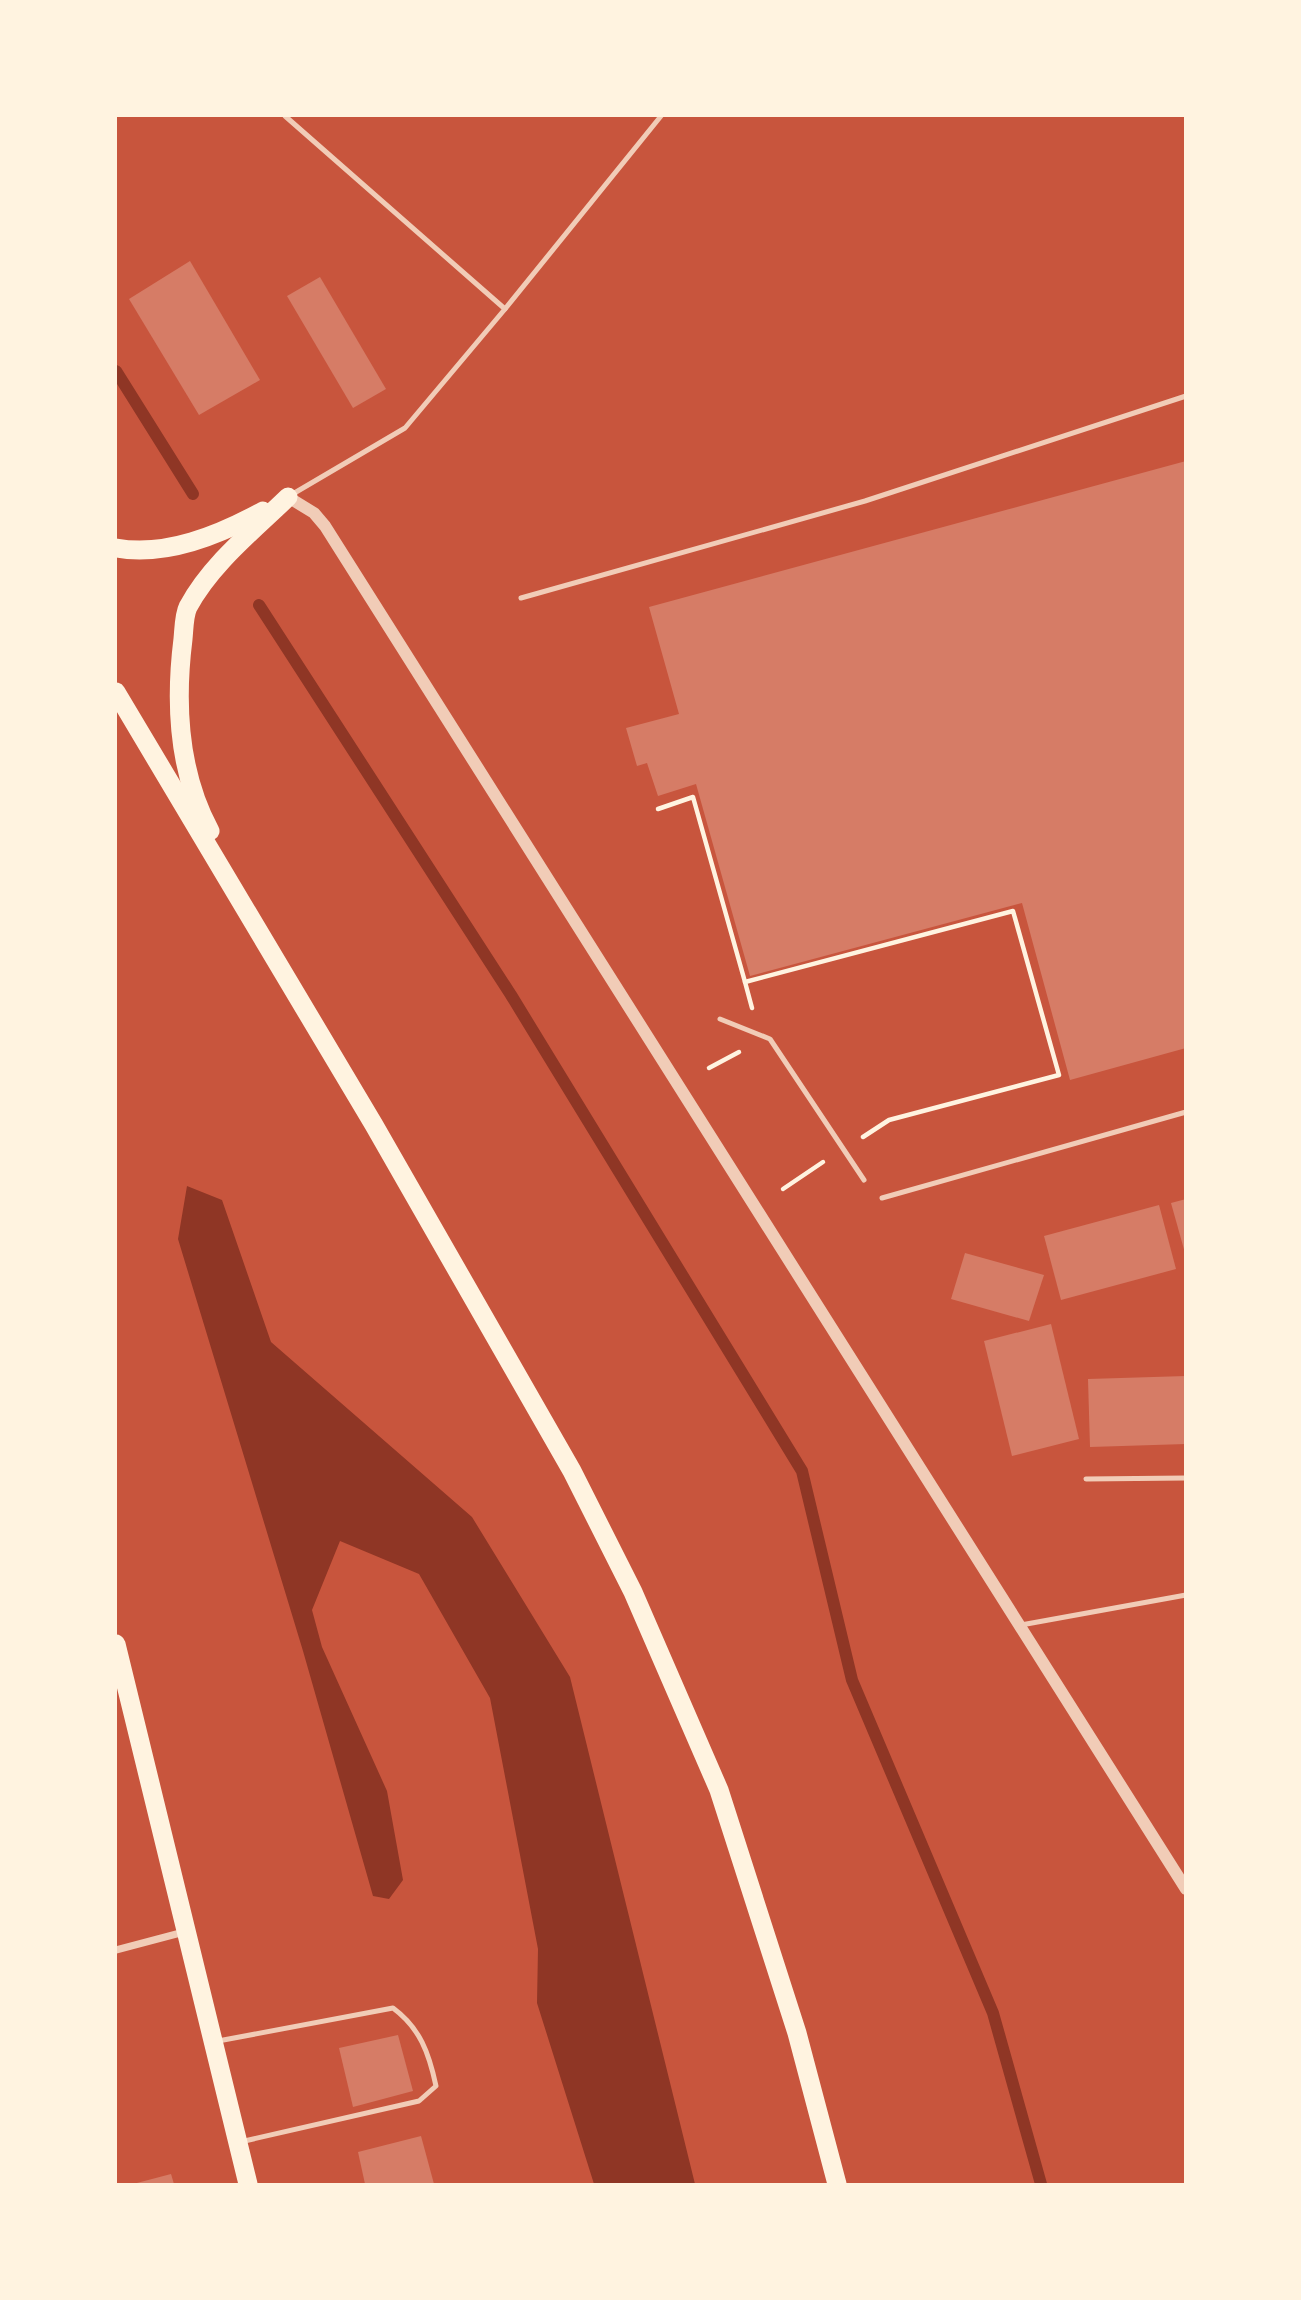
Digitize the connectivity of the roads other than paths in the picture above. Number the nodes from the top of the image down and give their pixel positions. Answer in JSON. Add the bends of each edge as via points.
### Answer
{"nodes":[{"id":1,"x":285,"y":116,"type":"edge"},
{"id":2,"x":661,"y":116,"type":"edge"},
{"id":3,"x":506,"y":309,"type":"junction"},
{"id":4,"x":1185,"y":396,"type":"edge"},
{"id":5,"x":288,"y":497,"type":"junction"},
{"id":6,"x":116,"y":548,"type":"edge"},
{"id":7,"x":521,"y":598,"type":"dead end"},
{"id":8,"x":116,"y":692,"type":"edge"},
{"id":9,"x":720,"y":1018,"type":"dead end"},
{"id":10,"x":323,"y":1041,"type":"junction"},
{"id":11,"x":1185,"y":1112,"type":"edge"},
{"id":12,"x":864,"y":1180,"type":"dead end"},
{"id":13,"x":882,"y":1198,"type":"dead end"},
{"id":14,"x":1185,"y":1478,"type":"edge"},
{"id":15,"x":1086,"y":1479,"type":"dead end"},
{"id":16,"x":1185,"y":1595,"type":"edge"},
{"id":17,"x":1021,"y":1625,"type":"junction"},
{"id":18,"x":116,"y":1644,"type":"edge"},
{"id":19,"x":1185,"y":1889,"type":"edge"},
{"id":20,"x":188,"y":1931,"type":"junction"},
{"id":21,"x":116,"y":1950,"type":"edge"},
{"id":22,"x":215,"y":2042,"type":"junction"},
{"id":23,"x":237,"y":2143,"type":"junction"},
{"id":24,"x":248,"y":2185,"type":"edge"},
{"id":25,"x":837,"y":2185,"type":"edge"}],
"edges":[{"from":1,"to":3,"type":"lane"},
{"from":2,"to":3,"type":"lane"},
{"from":3,"to":5,"type":"lane","via":[[405,428]]},
{"from":4,"to":7,"type":"lane","via":[[864,501]]},
{"from":5,"to":6,"type":"highway","via":[[230,529],[182,545],[133,551]]},
{"from":5,"to":10,"type":"highway","via":[[223,559],[187,609],[178,677],[180,739],[202,816]]},
{"from":5,"to":17,"type":"street","via":[[325,526]]},
{"from":8,"to":10,"type":"highway"},
{"from":9,"to":12,"type":"lane","via":[[770,1040]]},
{"from":10,"to":25,"type":"highway","via":[[572,1471],[632,1592],[719,1790],[797,2033]]},
{"from":11,"to":13,"type":"lane"},
{"from":14,"to":15,"type":"lane"},
{"from":16,"to":17,"type":"lane"},
{"from":17,"to":19,"type":"street"},
{"from":18,"to":20,"type":"highway"},
{"from":20,"to":21,"type":"street"},
{"from":20,"to":22,"type":"highway"},
{"from":22,"to":23,"type":"highway"},
{"from":22,"to":23,"type":"lane","via":[[393,2008],[420,2034],[436,2086],[419,2101]]},
{"from":23,"to":24,"type":"highway"}]}
